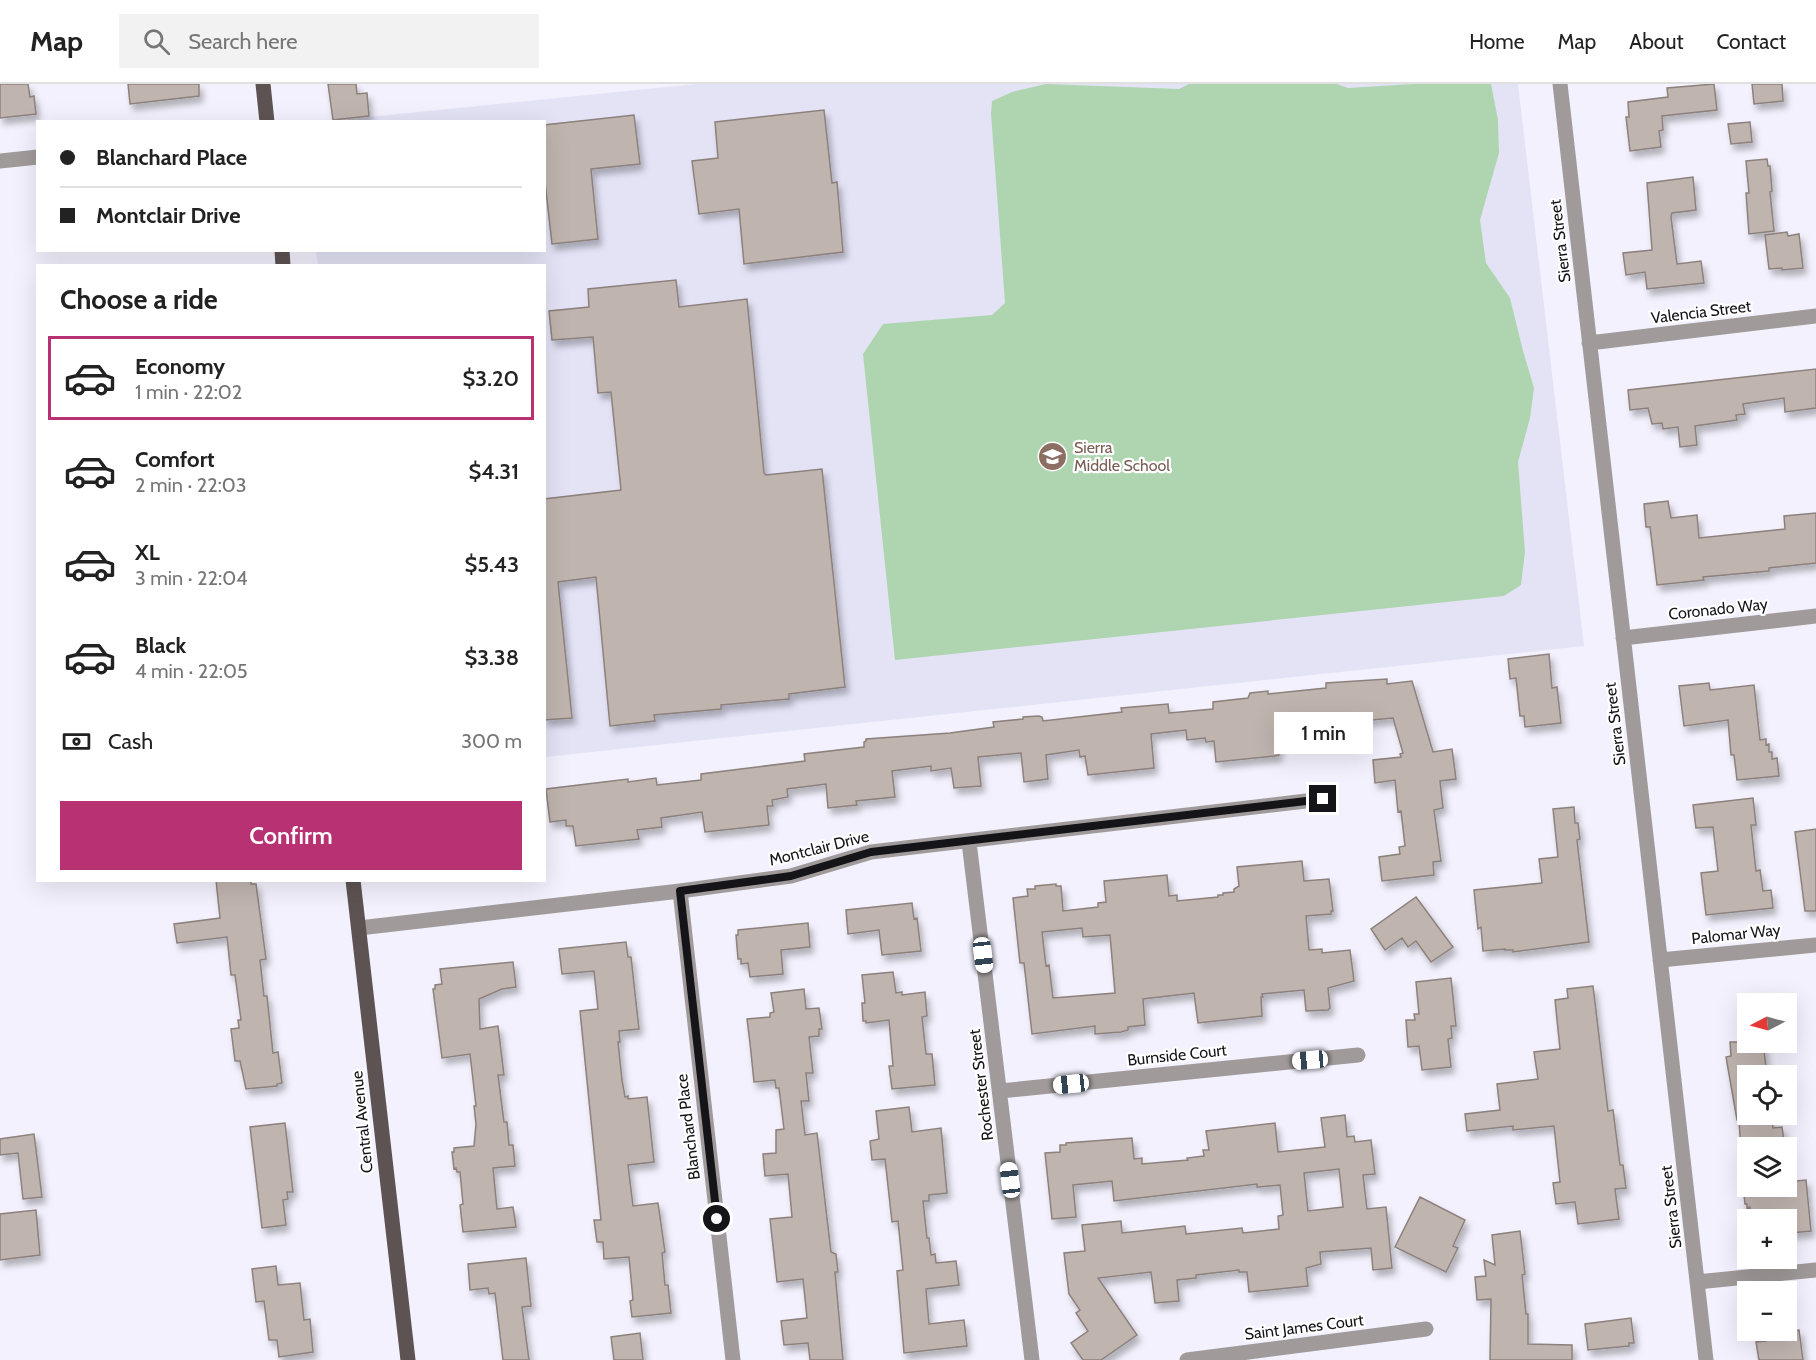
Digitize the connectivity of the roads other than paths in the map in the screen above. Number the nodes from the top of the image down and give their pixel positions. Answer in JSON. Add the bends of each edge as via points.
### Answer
{"nodes":[{"id":1,"x":263,"y":84,"type":"edge"},
{"id":2,"x":1560,"y":84,"type":"edge"},
{"id":3,"x":267,"y":120,"type":"edge"},
{"id":4,"x":36,"y":157,"type":"edge"},
{"id":5,"x":0,"y":161,"type":"edge"},
{"id":6,"x":1816,"y":315,"type":"edge"},
{"id":7,"x":1589,"y":343,"type":"junction"},
{"id":8,"x":1816,"y":616,"type":"edge"},
{"id":9,"x":1623,"y":638,"type":"junction"},
{"id":10,"x":1323,"y":799,"type":"dead end"},
{"id":11,"x":969,"y":842,"type":"junction"},
{"id":12,"x":353,"y":882,"type":"edge"},
{"id":13,"x":680,"y":891,"type":"junction"},
{"id":14,"x":358,"y":928,"type":"junction"},
{"id":15,"x":1816,"y":945,"type":"edge"},
{"id":16,"x":1660,"y":960,"type":"junction"},
{"id":17,"x":1358,"y":1055,"type":"dead end"},
{"id":18,"x":999,"y":1091,"type":"junction"},
{"id":19,"x":1816,"y":1270,"type":"edge"},
{"id":20,"x":1697,"y":1282,"type":"junction"},
{"id":21,"x":1426,"y":1329,"type":"dead end"},
{"id":22,"x":408,"y":1360,"type":"edge"},
{"id":23,"x":733,"y":1360,"type":"edge"},
{"id":24,"x":1032,"y":1360,"type":"edge"},
{"id":25,"x":1187,"y":1360,"type":"edge"},
{"id":26,"x":1706,"y":1360,"type":"edge"}],
"edges":[{"from":1,"to":3,"type":"main road"},
{"from":2,"to":7,"type":"street","name":"Sierra Street"},
{"from":4,"to":5,"type":"street"},
{"from":6,"to":7,"type":"street","name":"Valencia Street"},
{"from":7,"to":9,"type":"street","name":"Sierra Street"},
{"from":8,"to":9,"type":"street","name":"Coronado Way"},
{"from":9,"to":16,"type":"street","name":"Sierra Street"},
{"from":10,"to":11,"type":"street","name":"Montclair Drive"},
{"from":11,"to":13,"type":"street","name":"Montclair Drive","via":[[871,852],[791,876]]},
{"from":11,"to":18,"type":"street","name":"Rochester Street"},
{"from":12,"to":14,"type":"main road","name":"Central Avenue"},
{"from":13,"to":14,"type":"street","name":"Montclair Drive"},
{"from":13,"to":23,"type":"street","name":"Blanchard Place"},
{"from":14,"to":22,"type":"main road","name":"Central Avenue"},
{"from":15,"to":16,"type":"street","name":"Palomar Way"},
{"from":16,"to":20,"type":"street","name":"Sierra Street"},
{"from":17,"to":18,"type":"street","name":"Burnside Court"},
{"from":18,"to":24,"type":"street","name":"Rochester Street"},
{"from":19,"to":20,"type":"street"},
{"from":20,"to":26,"type":"street","name":"Sierra Street"},
{"from":21,"to":25,"type":"street","name":"Saint James Court"}]}
